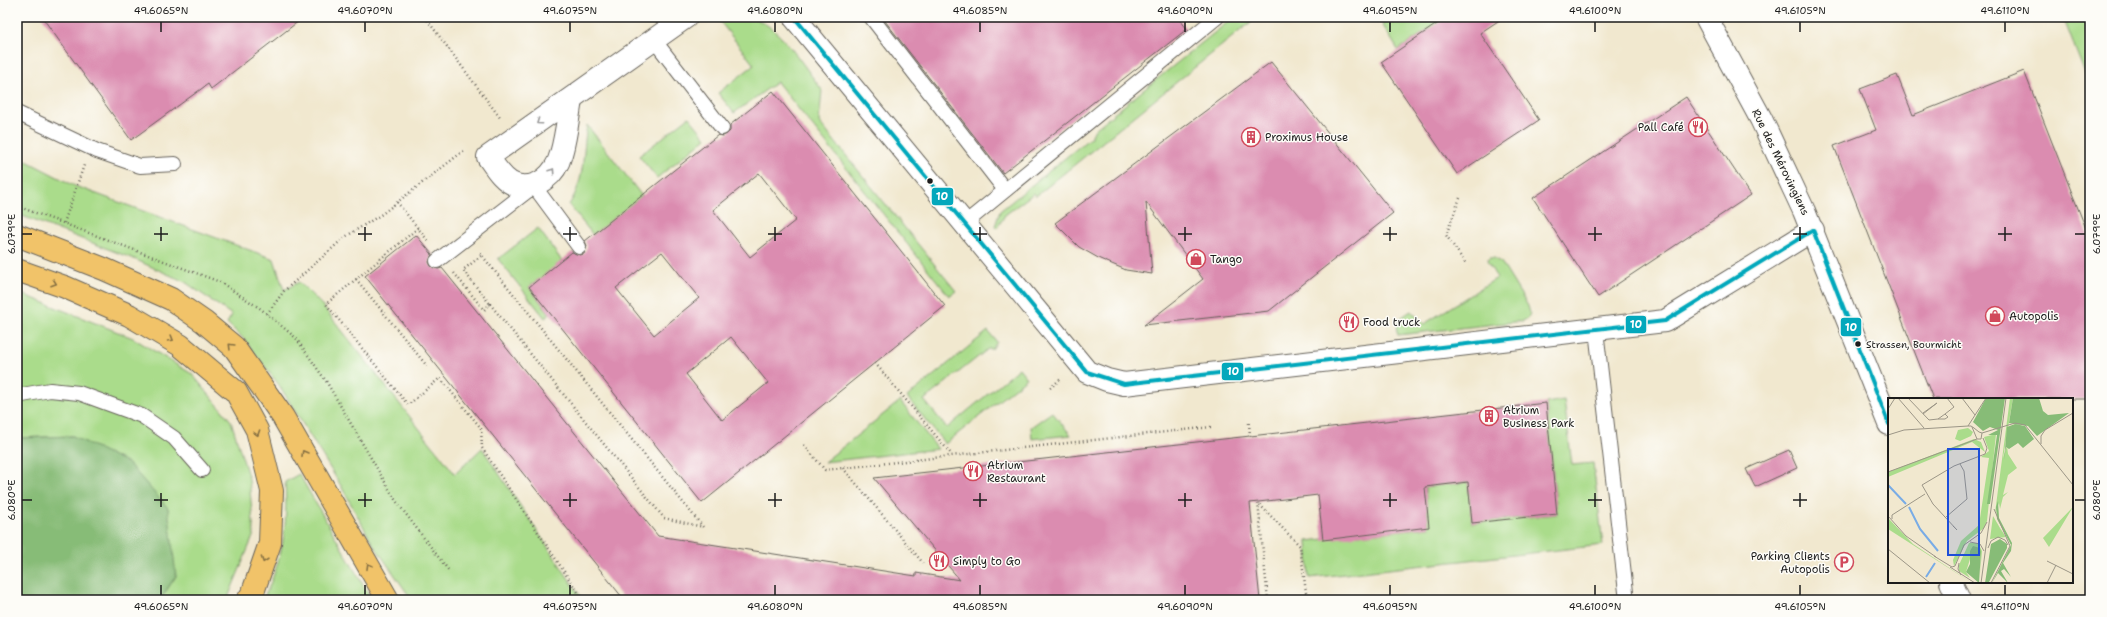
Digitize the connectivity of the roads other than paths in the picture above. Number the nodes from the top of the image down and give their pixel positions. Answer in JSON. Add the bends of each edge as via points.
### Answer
{"nodes":[{"id":1,"x":686,"y":17,"type":"edge"},
{"id":2,"x":794,"y":17,"type":"edge"},
{"id":3,"x":871,"y":17,"type":"edge"},
{"id":4,"x":1217,"y":17,"type":"edge"},
{"id":5,"x":1706,"y":17,"type":"edge"},
{"id":6,"x":654,"y":40,"type":"junction"},
{"id":7,"x":571,"y":100,"type":"junction"},
{"id":8,"x":17,"y":113,"type":"edge"},
{"id":9,"x":722,"y":128,"type":"dead end"},
{"id":10,"x":175,"y":164,"type":"dead end"},
{"id":11,"x":534,"y":186,"type":"junction"},
{"id":12,"x":1005,"y":190,"type":"junction"},
{"id":13,"x":964,"y":224,"type":"junction"},
{"id":14,"x":1813,"y":230,"type":"junction"},
{"id":15,"x":17,"y":235,"type":"edge"},
{"id":16,"x":579,"y":247,"type":"dead end"},
{"id":17,"x":17,"y":248,"type":"edge"},
{"id":18,"x":437,"y":261,"type":"dead end"},
{"id":19,"x":17,"y":270,"type":"edge"},
{"id":20,"x":171,"y":299,"type":"junction"},
{"id":21,"x":1596,"y":330,"type":"junction"},
{"id":22,"x":17,"y":396,"type":"edge"},
{"id":23,"x":1888,"y":421,"type":"edge"},
{"id":24,"x":202,"y":470,"type":"dead end"},
{"id":25,"x":1952,"y":583,"type":"edge"},
{"id":26,"x":1626,"y":592,"type":"dead end"},
{"id":27,"x":248,"y":600,"type":"edge"},
{"id":28,"x":388,"y":600,"type":"edge"},
{"id":29,"x":1959,"y":600,"type":"edge"}],
"edges":[{"from":1,"to":6,"type":"street"},
{"from":2,"to":13,"type":"street"},
{"from":3,"to":12,"type":"lane"},
{"from":4,"to":12,"type":"lane"},
{"from":5,"to":14,"type":"street","name":"Rue des Mérovingiens","via":[[1761,119]]},
{"from":6,"to":7,"type":"street"},
{"from":6,"to":9,"type":"lane"},
{"from":11,"to":7,"type":"street","one_way":true,"via":[[550,175],[561,156]]},
{"from":7,"to":11,"type":"street","one_way":true,"via":[[488,157],[500,174],[515,185]]},
{"from":8,"to":10,"type":"lane","via":[[90,148],[140,166]]},
{"from":11,"to":16,"type":"lane"},
{"from":11,"to":18,"type":"lane"},
{"from":12,"to":13,"type":"lane"},
{"from":13,"to":21,"type":"street","via":[[1087,372],[1124,384]]},
{"from":14,"to":21,"type":"street","via":[[1665,321]]},
{"from":14,"to":23,"type":"street","name":"Rue des Mérovingiens"},
{"from":15,"to":20,"type":"highway"},
{"from":17,"to":20,"type":"highway","via":[[99,282]]},
{"from":19,"to":27,"type":"highway","one_way":true,"via":[[65,287],[129,315],[180,345],[236,392],[257,430],[272,491],[270,543]]},
{"from":28,"to":20,"type":"highway","one_way":true,"via":[[283,417],[234,347]]},
{"from":21,"to":26,"type":"lane"},
{"from":22,"to":24,"type":"lane","via":[[50,390],[78,393],[142,416],[174,438]]},
{"from":25,"to":29,"type":"street"}]}
